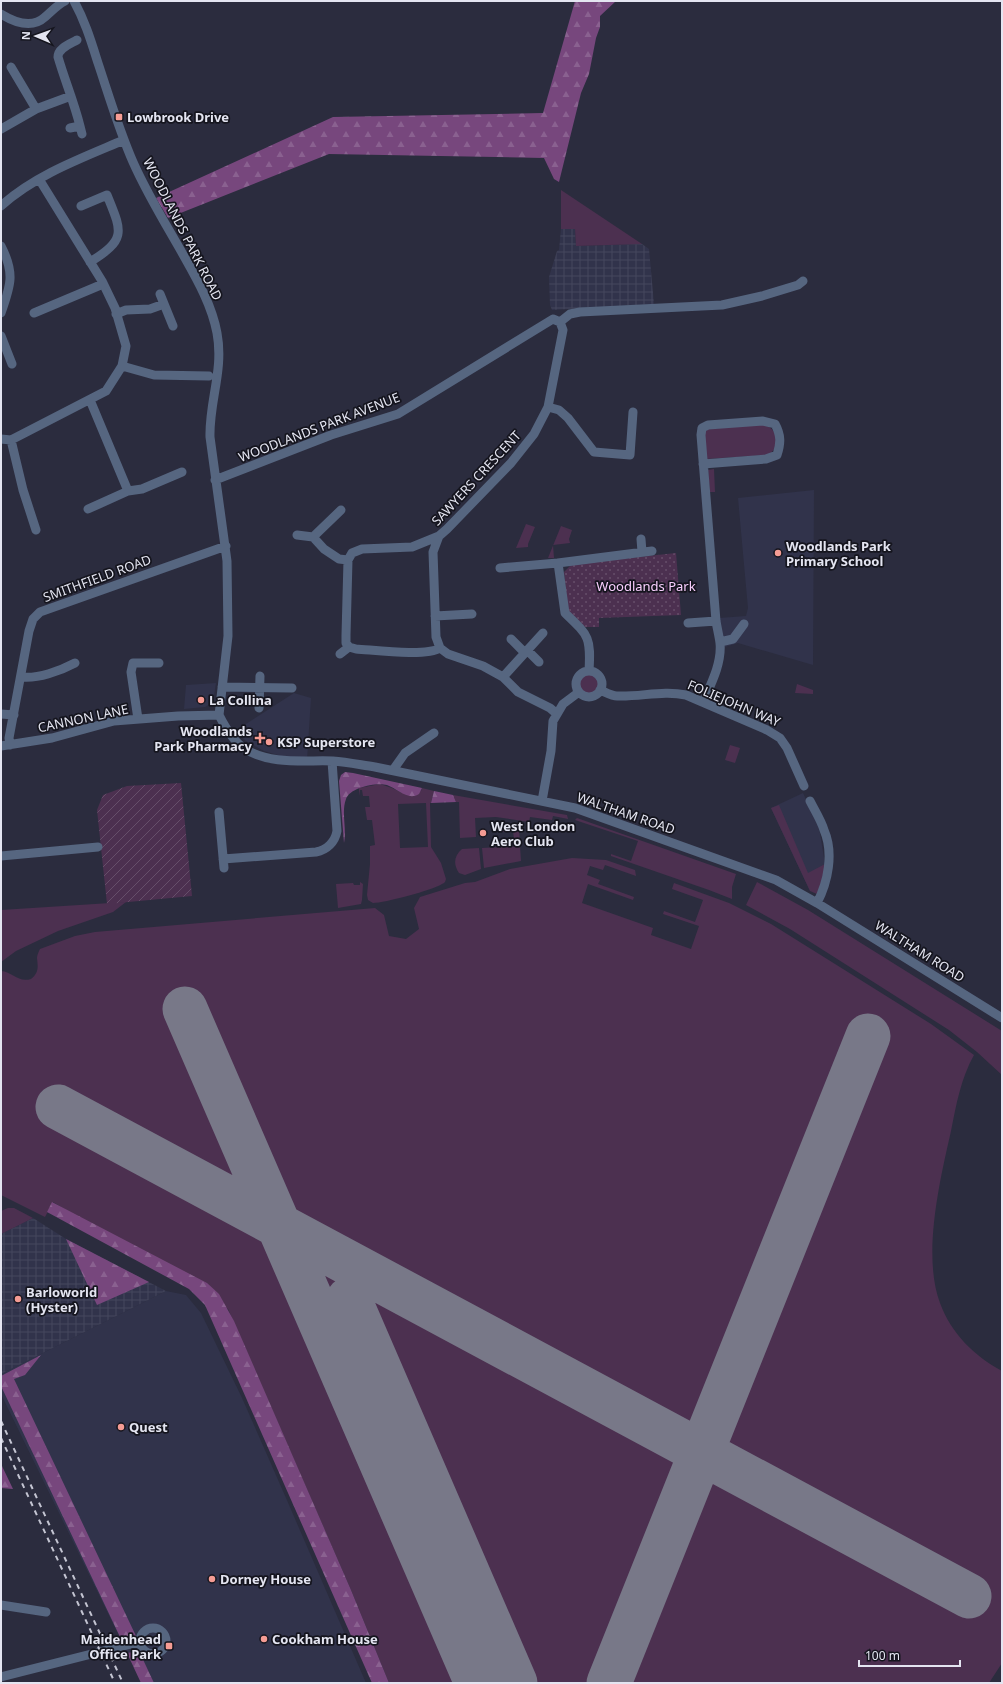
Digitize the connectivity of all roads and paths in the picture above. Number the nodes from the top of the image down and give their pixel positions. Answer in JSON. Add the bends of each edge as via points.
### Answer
{"nodes":[{"id":1,"x":65,"y":1,"type":"edge"},
{"id":2,"x":74,"y":1,"type":"edge"},
{"id":3,"x":1,"y":14,"type":"edge"},
{"id":4,"x":77,"y":40,"type":"dead end"},
{"id":5,"x":13,"y":73,"type":"dead end"},
{"id":6,"x":71,"y":96,"type":"junction"},
{"id":7,"x":36,"y":109,"type":"junction"},
{"id":8,"x":70,"y":128,"type":"dead end"},
{"id":9,"x":1,"y":130,"type":"edge"},
{"id":10,"x":124,"y":140,"type":"junction"},
{"id":11,"x":39,"y":179,"type":"junction"},
{"id":12,"x":1,"y":206,"type":"edge"},
{"id":13,"x":81,"y":206,"type":"dead end"},
{"id":14,"x":1,"y":246,"type":"edge"},
{"id":15,"x":90,"y":262,"type":"junction"},
{"id":16,"x":804,"y":281,"type":"dead end"},
{"id":17,"x":103,"y":284,"type":"junction"},
{"id":18,"x":160,"y":294,"type":"dead end"},
{"id":19,"x":164,"y":304,"type":"junction"},
{"id":20,"x":1,"y":313,"type":"edge"},
{"id":21,"x":34,"y":313,"type":"dead end"},
{"id":22,"x":116,"y":314,"type":"junction"},
{"id":23,"x":557,"y":321,"type":"junction"},
{"id":24,"x":173,"y":326,"type":"dead end"},
{"id":25,"x":1,"y":336,"type":"edge"},
{"id":26,"x":12,"y":364,"type":"dead end"},
{"id":27,"x":122,"y":366,"type":"junction"},
{"id":28,"x":209,"y":376,"type":"dead end"},
{"id":29,"x":90,"y":400,"type":"junction"},
{"id":30,"x":548,"y":407,"type":"junction"},
{"id":31,"x":633,"y":412,"type":"dead end"},
{"id":32,"x":1,"y":439,"type":"edge"},
{"id":33,"x":11,"y":440,"type":"junction"},
{"id":34,"x":703,"y":464,"type":"junction"},
{"id":35,"x":182,"y":472,"type":"dead end"},
{"id":36,"x":215,"y":480,"type":"junction"},
{"id":37,"x":128,"y":492,"type":"junction"},
{"id":38,"x":88,"y":509,"type":"dead end"},
{"id":39,"x":341,"y":510,"type":"dead end"},
{"id":40,"x":36,"y":530,"type":"dead end"},
{"id":41,"x":297,"y":535,"type":"dead end"},
{"id":42,"x":439,"y":536,"type":"junction"},
{"id":43,"x":313,"y":537,"type":"junction"},
{"id":44,"x":641,"y":539,"type":"dead end"},
{"id":45,"x":422,"y":544,"type":"junction"},
{"id":46,"x":226,"y":546,"type":"junction"},
{"id":47,"x":652,"y":551,"type":"dead end"},
{"id":48,"x":433,"y":552,"type":"junction"},
{"id":49,"x":642,"y":552,"type":"junction"},
{"id":50,"x":508,"y":557,"type":"dead end"},
{"id":51,"x":348,"y":560,"type":"junction"},
{"id":52,"x":558,"y":563,"type":"junction"},
{"id":53,"x":509,"y":567,"type":"junction"},
{"id":54,"x":500,"y":568,"type":"dead end"},
{"id":55,"x":472,"y":614,"type":"dead end"},
{"id":56,"x":435,"y":616,"type":"junction"},
{"id":57,"x":716,"y":621,"type":"junction"},
{"id":58,"x":688,"y":623,"type":"dead end"},
{"id":59,"x":744,"y":624,"type":"dead end"},
{"id":60,"x":543,"y":633,"type":"dead end"},
{"id":61,"x":511,"y":639,"type":"dead end"},
{"id":62,"x":720,"y":642,"type":"junction"},
{"id":63,"x":349,"y":647,"type":"junction"},
{"id":64,"x":440,"y":648,"type":"junction"},
{"id":65,"x":526,"y":651,"type":"junction"},
{"id":66,"x":340,"y":654,"type":"dead end"},
{"id":67,"x":539,"y":662,"type":"dead end"},
{"id":68,"x":75,"y":663,"type":"dead end"},
{"id":69,"x":159,"y":663,"type":"dead end"},
{"id":70,"x":589,"y":671,"type":"junction"},
{"id":71,"x":260,"y":676,"type":"dead end"},
{"id":72,"x":21,"y":677,"type":"junction"},
{"id":73,"x":503,"y":677,"type":"junction"},
{"id":74,"x":222,"y":687,"type":"junction"},
{"id":75,"x":259,"y":688,"type":"junction"},
{"id":76,"x":292,"y":688,"type":"dead end"},
{"id":77,"x":600,"y":690,"type":"junction"},
{"id":78,"x":579,"y":692,"type":"junction"},
{"id":79,"x":703,"y":702,"type":"junction"},
{"id":80,"x":259,"y":708,"type":"dead end"},
{"id":81,"x":1,"y":714,"type":"edge"},
{"id":82,"x":557,"y":714,"type":"junction"},
{"id":83,"x":14,"y":715,"type":"junction"},
{"id":84,"x":219,"y":716,"type":"junction"},
{"id":85,"x":138,"y":720,"type":"junction"},
{"id":86,"x":434,"y":733,"type":"dead end"},
{"id":87,"x":5,"y":746,"type":"edge"},
{"id":88,"x":332,"y":761,"type":"junction"},
{"id":89,"x":393,"y":770,"type":"junction"},
{"id":90,"x":804,"y":786,"type":"dead end"},
{"id":91,"x":542,"y":801,"type":"junction"},
{"id":92,"x":810,"y":801,"type":"dead end"},
{"id":93,"x":219,"y":812,"type":"dead end"},
{"id":94,"x":98,"y":847,"type":"dead end"},
{"id":95,"x":1,"y":856,"type":"edge"},
{"id":96,"x":817,"y":903,"type":"junction"},
{"id":97,"x":1002,"y":1018,"type":"edge"},
{"id":98,"x":1,"y":1605,"type":"edge"},
{"id":99,"x":46,"y":1612,"type":"dead end"},
{"id":100,"x":139,"y":1642,"type":"dead end"},
{"id":101,"x":1,"y":1677,"type":"edge"}],
"edges":[{"from":1,"to":3,"type":"street","via":[[44,19],[35,23],[17,23]]},
{"from":2,"to":10,"type":"street","name":"WOODLANDS PARK ROAD","via":[[83,18]]},
{"from":4,"to":6,"type":"street","via":[[58,53]]},
{"from":5,"to":7,"type":"street"},
{"from":6,"to":7,"type":"street"},
{"from":6,"to":8,"type":"street","via":[[81,130]]},
{"from":7,"to":9,"type":"street"},
{"from":10,"to":11,"type":"street"},
{"from":10,"to":36,"type":"street","name":"WOODLANDS PARK ROAD","via":[[148,195],[197,280],[215,322],[220,361],[209,425]]},
{"from":11,"to":12,"type":"street"},
{"from":11,"to":15,"type":"street"},
{"from":13,"to":15,"type":"street","via":[[107,195],[119,225],[117,239],[108,251]]},
{"from":14,"to":20,"type":"street","via":[[7,257],[11,275],[10,288]]},
{"from":15,"to":17,"type":"street"},
{"from":16,"to":23,"type":"street","name":"WOODLANDS PARK AVENUE","via":[[762,296],[722,305],[580,312]]},
{"from":17,"to":21,"type":"street"},
{"from":17,"to":22,"type":"street"},
{"from":18,"to":19,"type":"street"},
{"from":19,"to":22,"type":"street","via":[[150,309],[126,310]]},
{"from":19,"to":24,"type":"street"},
{"from":22,"to":27,"type":"street","via":[[126,346]]},
{"from":23,"to":30,"type":"street","name":"SAWYERS CRESCENT","via":[[563,330]]},
{"from":23,"to":36,"type":"street","name":"WOODLANDS PARK AVENUE","via":[[398,414],[331,435]]},
{"from":25,"to":26,"type":"street"},
{"from":27,"to":28,"type":"street","via":[[194,380]]},
{"from":27,"to":29,"type":"street","via":[[106,391]]},
{"from":29,"to":33,"type":"street"},
{"from":29,"to":37,"type":"street"},
{"from":30,"to":31,"type":"street","via":[[559,410],[568,418],[594,452],[630,455]]},
{"from":30,"to":42,"type":"street","name":"SAWYERS CRESCENT","via":[[534,434],[511,463]]},
{"from":32,"to":33,"type":"street"},
{"from":33,"to":40,"type":"street"},
{"from":34,"to":34,"type":"street","via":[[700,435],[702,428],[708,425],[763,421],[775,424],[780,433],[777,455],[766,460]]},
{"from":34,"to":57,"type":"street"},
{"from":35,"to":37,"type":"street","via":[[142,489]]},
{"from":36,"to":46,"type":"street","name":"WOODLANDS PARK ROAD"},
{"from":37,"to":38,"type":"street"},
{"from":39,"to":43,"type":"street"},
{"from":41,"to":43,"type":"street"},
{"from":42,"to":45,"type":"street"},
{"from":42,"to":48,"type":"street","name":"SAWYERS CRESCENT"},
{"from":43,"to":51,"type":"street","via":[[324,549],[339,559]]},
{"from":44,"to":49,"type":"street"},
{"from":45,"to":48,"type":"street"},
{"from":45,"to":51,"type":"street","via":[[412,547],[356,550]]},
{"from":46,"to":72,"type":"street","name":"SMITHFIELD ROAD","via":[[40,612],[33,619],[29,631]]},
{"from":46,"to":74,"type":"street","name":"WOODLANDS PARK ROAD","via":[[228,636]]},
{"from":47,"to":49,"type":"street"},
{"from":48,"to":56,"type":"street","name":"SAWYERS CRESCENT"},
{"from":49,"to":52,"type":"street"},
{"from":50,"to":53,"type":"street"},
{"from":51,"to":63,"type":"street","via":[[346,642]]},
{"from":52,"to":53,"type":"street"},
{"from":52,"to":70,"type":"street","via":[[564,613],[581,628],[589,640]]},
{"from":53,"to":54,"type":"street"},
{"from":55,"to":56,"type":"street"},
{"from":56,"to":64,"type":"street","name":"SAWYERS CRESCENT","via":[[436,637]]},
{"from":57,"to":58,"type":"street"},
{"from":57,"to":62,"type":"street"},
{"from":59,"to":62,"type":"street","via":[[734,639]]},
{"from":60,"to":65,"type":"street"},
{"from":61,"to":65,"type":"street"},
{"from":62,"to":79,"type":"street","via":[[720,657]]},
{"from":63,"to":64,"type":"street","via":[[417,652],[435,651]]},
{"from":63,"to":66,"type":"street"},
{"from":64,"to":73,"type":"street","via":[[452,656],[484,666]]},
{"from":65,"to":67,"type":"street"},
{"from":65,"to":73,"type":"street"},
{"from":68,"to":72,"type":"street","via":[[64,670],[28,678]]},
{"from":69,"to":85,"type":"street","via":[[130,659]]},
{"from":70,"to":77,"type":"street","via":[[600,677]]},
{"from":70,"to":78,"type":"street","via":[[579,676],[576,684]]},
{"from":71,"to":75,"type":"street"},
{"from":72,"to":83,"type":"street","name":"SMITHFIELD ROAD"},
{"from":73,"to":82,"type":"street","via":[[518,692]]},
{"from":74,"to":75,"type":"street"},
{"from":74,"to":84,"type":"street","name":"WOODLANDS PARK ROAD"},
{"from":75,"to":76,"type":"street"},
{"from":75,"to":80,"type":"street"},
{"from":77,"to":78,"type":"street","name":"FOLIEJOHN WAY","via":[[590,696]]},
{"from":77,"to":79,"type":"street","name":"FOLIEJOHN WAY","via":[[616,696],[676,692]]},
{"from":78,"to":82,"type":"street","via":[[563,704]]},
{"from":79,"to":90,"type":"street","name":"FOLIEJOHN WAY","via":[[780,738]]},
{"from":81,"to":83,"type":"street"},
{"from":82,"to":91,"type":"street","via":[[553,721],[551,751]]},
{"from":83,"to":87,"type":"street","name":"SMITHFIELD ROAD"},
{"from":84,"to":85,"type":"street","name":"CANNON LANE","via":[[178,716]]},
{"from":84,"to":88,"type":"street","name":"WALTHAM ROAD","via":[[227,730],[245,749],[266,758],[285,761]]},
{"from":85,"to":87,"type":"street","name":"CANNON LANE","via":[[114,722],[52,738]]},
{"from":86,"to":89,"type":"street","via":[[405,753]]},
{"from":88,"to":89,"type":"street","name":"WALTHAM ROAD"},
{"from":88,"to":93,"type":"street","via":[[337,831],[327,848],[223,864]]},
{"from":89,"to":91,"type":"street","name":"WALTHAM ROAD"},
{"from":91,"to":96,"type":"street","name":"WALTHAM ROAD","via":[[575,808],[776,880]]},
{"from":92,"to":96,"type":"street","via":[[825,831],[828,852],[828,875]]},
{"from":94,"to":95,"type":"street"},
{"from":96,"to":97,"type":"street","name":"WALTHAM ROAD"},
{"from":98,"to":99,"type":"street"},
{"from":100,"to":101,"type":"street"}]}
